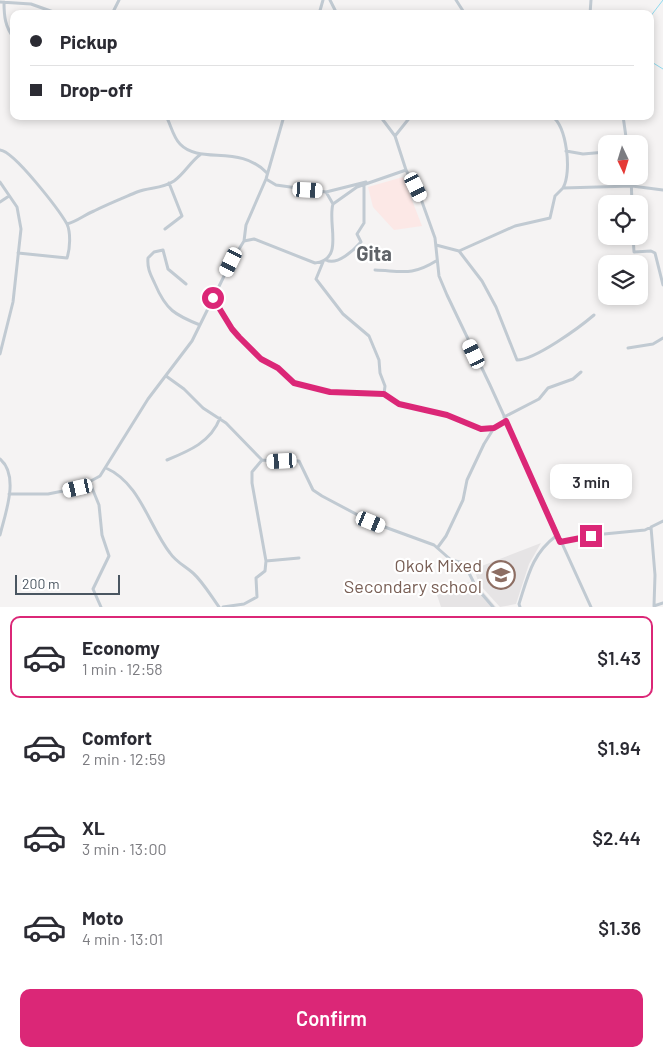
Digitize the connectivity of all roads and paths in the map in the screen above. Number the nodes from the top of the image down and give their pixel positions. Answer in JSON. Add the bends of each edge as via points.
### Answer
{"nodes":[{"id":1,"x":2,"y":2,"type":"edge"},
{"id":2,"x":48,"y":10,"type":"edge"},
{"id":3,"x":10,"y":33,"type":"edge"},
{"id":4,"x":168,"y":120,"type":"edge"},
{"id":5,"x":283,"y":120,"type":"edge"},
{"id":6,"x":383,"y":120,"type":"edge"},
{"id":7,"x":408,"y":120,"type":"edge"},
{"id":8,"x":556,"y":120,"type":"edge"},
{"id":9,"x":623,"y":120,"type":"edge"},
{"id":10,"x":625,"y":135,"type":"edge"},
{"id":11,"x":395,"y":136,"type":"junction"},
{"id":12,"x":0,"y":150,"type":"edge"},
{"id":13,"x":566,"y":151,"type":"junction"},
{"id":14,"x":598,"y":153,"type":"edge"},
{"id":15,"x":201,"y":154,"type":"junction"},
{"id":16,"x":406,"y":170,"type":"junction"},
{"id":17,"x":267,"y":174,"type":"junction"},
{"id":18,"x":266,"y":179,"type":"junction"},
{"id":19,"x":0,"y":182,"type":"edge"},
{"id":20,"x":370,"y":182,"type":"junction"},
{"id":21,"x":169,"y":183,"type":"junction"},
{"id":22,"x":364,"y":185,"type":"junction"},
{"id":23,"x":632,"y":186,"type":"junction"},
{"id":24,"x":563,"y":188,"type":"junction"},
{"id":25,"x":663,"y":190,"type":"edge"},
{"id":26,"x":326,"y":192,"type":"junction"},
{"id":27,"x":632,"y":195,"type":"edge"},
{"id":28,"x":9,"y":196,"type":"junction"},
{"id":29,"x":0,"y":202,"type":"edge"},
{"id":30,"x":333,"y":204,"type":"junction"},
{"id":31,"x":67,"y":224,"type":"junction"},
{"id":32,"x":165,"y":229,"type":"dead end"},
{"id":33,"x":243,"y":242,"type":"junction"},
{"id":34,"x":436,"y":245,"type":"junction"},
{"id":35,"x":633,"y":245,"type":"edge"},
{"id":36,"x":458,"y":251,"type":"junction"},
{"id":37,"x":18,"y":253,"type":"junction"},
{"id":38,"x":325,"y":261,"type":"junction"},
{"id":39,"x":436,"y":261,"type":"junction"},
{"id":40,"x":375,"y":270,"type":"dead end"},
{"id":41,"x":186,"y":284,"type":"dead end"},
{"id":42,"x":663,"y":285,"type":"edge"},
{"id":43,"x":213,"y":298,"type":"junction"},
{"id":44,"x":594,"y":315,"type":"dead end"},
{"id":45,"x":200,"y":325,"type":"junction"},
{"id":46,"x":663,"y":338,"type":"edge"},
{"id":47,"x":628,"y":348,"type":"dead end"},
{"id":48,"x":0,"y":354,"type":"edge"},
{"id":49,"x":581,"y":372,"type":"dead end"},
{"id":50,"x":166,"y":376,"type":"junction"},
{"id":51,"x":384,"y":394,"type":"junction"},
{"id":52,"x":220,"y":418,"type":"junction"},
{"id":53,"x":505,"y":419,"type":"junction"},
{"id":54,"x":494,"y":428,"type":"junction"},
{"id":55,"x":0,"y":459,"type":"edge"},
{"id":56,"x":167,"y":460,"type":"dead end"},
{"id":57,"x":262,"y":460,"type":"junction"},
{"id":58,"x":106,"y":468,"type":"junction"},
{"id":59,"x":90,"y":483,"type":"junction"},
{"id":60,"x":9,"y":494,"type":"junction"},
{"id":61,"x":663,"y":521,"type":"edge"},
{"id":62,"x":651,"y":528,"type":"junction"},
{"id":63,"x":0,"y":536,"type":"edge"},
{"id":64,"x":556,"y":536,"type":"junction"},
{"id":65,"x":560,"y":542,"type":"junction"},
{"id":66,"x":438,"y":547,"type":"junction"},
{"id":67,"x":299,"y":558,"type":"dead end"},
{"id":68,"x":266,"y":561,"type":"junction"},
{"id":69,"x":663,"y":603,"type":"edge"},
{"id":70,"x":520,"y":606,"type":"edge"},
{"id":71,"x":101,"y":607,"type":"edge"},
{"id":72,"x":221,"y":607,"type":"edge"},
{"id":73,"x":492,"y":607,"type":"edge"},
{"id":74,"x":515,"y":607,"type":"edge"},
{"id":75,"x":591,"y":607,"type":"edge"},
{"id":76,"x":653,"y":607,"type":"edge"}],
"edges":[{"from":1,"to":2,"type":"street","via":[[31,4]]},
{"from":1,"to":3,"type":"street"},
{"from":4,"to":15,"type":"street","via":[[181,145]]},
{"from":5,"to":17,"type":"street"},
{"from":6,"to":11,"type":"street"},
{"from":7,"to":11,"type":"street"},
{"from":8,"to":13,"type":"street"},
{"from":9,"to":10,"type":"street"},
{"from":11,"to":16,"type":"street"},
{"from":12,"to":31,"type":"street","via":[[10,155],[32,177]]},
{"from":13,"to":14,"type":"street"},
{"from":13,"to":24,"type":"street","via":[[567,179]]},
{"from":15,"to":17,"type":"street","via":[[250,159]]},
{"from":15,"to":21,"type":"street","via":[[190,162],[185,172]]},
{"from":16,"to":20,"type":"street"},
{"from":16,"to":34,"type":"street","via":[[422,199]]},
{"from":17,"to":18,"type":"street"},
{"from":18,"to":26,"type":"street","via":[[276,185]]},
{"from":18,"to":33,"type":"street","via":[[246,225]]},
{"from":19,"to":28,"type":"street"},
{"from":20,"to":22,"type":"street"},
{"from":20,"to":26,"type":"street","via":[[354,183]]},
{"from":21,"to":31,"type":"street","via":[[138,192]]},
{"from":21,"to":32,"type":"street","via":[[182,216]]},
{"from":22,"to":30,"type":"street"},
{"from":22,"to":38,"type":"street","via":[[364,223],[358,234],[361,242],[334,262]]},
{"from":23,"to":24,"type":"street"},
{"from":23,"to":25,"type":"street"},
{"from":23,"to":27,"type":"street"},
{"from":24,"to":36,"type":"street","via":[[555,196],[550,218],[515,226]]},
{"from":26,"to":30,"type":"street"},
{"from":28,"to":29,"type":"street"},
{"from":28,"to":37,"type":"street","via":[[20,215]]},
{"from":30,"to":38,"type":"street","via":[[334,240],[331,254]]},
{"from":31,"to":37,"type":"street","via":[[67,258]]},
{"from":33,"to":38,"type":"street","via":[[254,239],[315,263]]},
{"from":33,"to":43,"type":"street"},
{"from":34,"to":36,"type":"street"},
{"from":34,"to":39,"type":"street"},
{"from":35,"to":42,"type":"street","via":[[634,252],[655,253]]},
{"from":36,"to":44,"type":"street","via":[[482,281],[517,360],[534,355],[576,331]]},
{"from":37,"to":48,"type":"street","via":[[13,302]]},
{"from":38,"to":51,"type":"street","via":[[316,279],[343,314],[369,336],[380,360]]},
{"from":39,"to":40,"type":"street","via":[[407,273]]},
{"from":39,"to":53,"type":"street","via":[[447,295]]},
{"from":41,"to":45,"type":"street","via":[[168,269],[164,251],[154,252],[148,258],[148,271],[162,302]]},
{"from":43,"to":45,"type":"street"},
{"from":43,"to":51,"type":"street","via":[[239,337],[261,359],[278,368],[294,383],[330,392]]},
{"from":45,"to":50,"type":"street"},
{"from":46,"to":47,"type":"street","via":[[648,345]]},
{"from":49,"to":53,"type":"street","via":[[548,388],[538,399]]},
{"from":50,"to":52,"type":"street","via":[[203,408]]},
{"from":50,"to":58,"type":"street","via":[[119,442]]},
{"from":51,"to":54,"type":"street","via":[[399,404],[447,415],[474,427]]},
{"from":52,"to":56,"type":"street","via":[[218,425],[190,452]]},
{"from":52,"to":57,"type":"street"},
{"from":53,"to":54,"type":"street"},
{"from":53,"to":64,"type":"street"},
{"from":54,"to":66,"type":"street","via":[[467,480],[463,500]]},
{"from":55,"to":60,"type":"street","via":[[6,464],[9,474]]},
{"from":57,"to":66,"type":"street","via":[[299,461],[313,490],[371,522]]},
{"from":57,"to":68,"type":"street","via":[[252,472],[252,483]]},
{"from":58,"to":59,"type":"street"},
{"from":58,"to":72,"type":"street","via":[[134,490],[171,554],[193,573]]},
{"from":59,"to":60,"type":"street","via":[[48,494]]},
{"from":59,"to":71,"type":"street","via":[[100,506],[102,535],[109,556],[93,589]]},
{"from":60,"to":63,"type":"street"},
{"from":61,"to":62,"type":"street"},
{"from":62,"to":65,"type":"street"},
{"from":62,"to":76,"type":"street","via":[[655,575]]},
{"from":64,"to":65,"type":"street"},
{"from":64,"to":70,"type":"street","via":[[533,561]]},
{"from":65,"to":75,"type":"street"},
{"from":66,"to":73,"type":"street","via":[[452,560],[467,566],[476,587]]},
{"from":67,"to":68,"type":"street"},
{"from":68,"to":72,"type":"street","via":[[265,571],[256,579],[257,597],[244,604]]},
{"from":69,"to":76,"type":"street"},
{"from":70,"to":74,"type":"street"}]}
